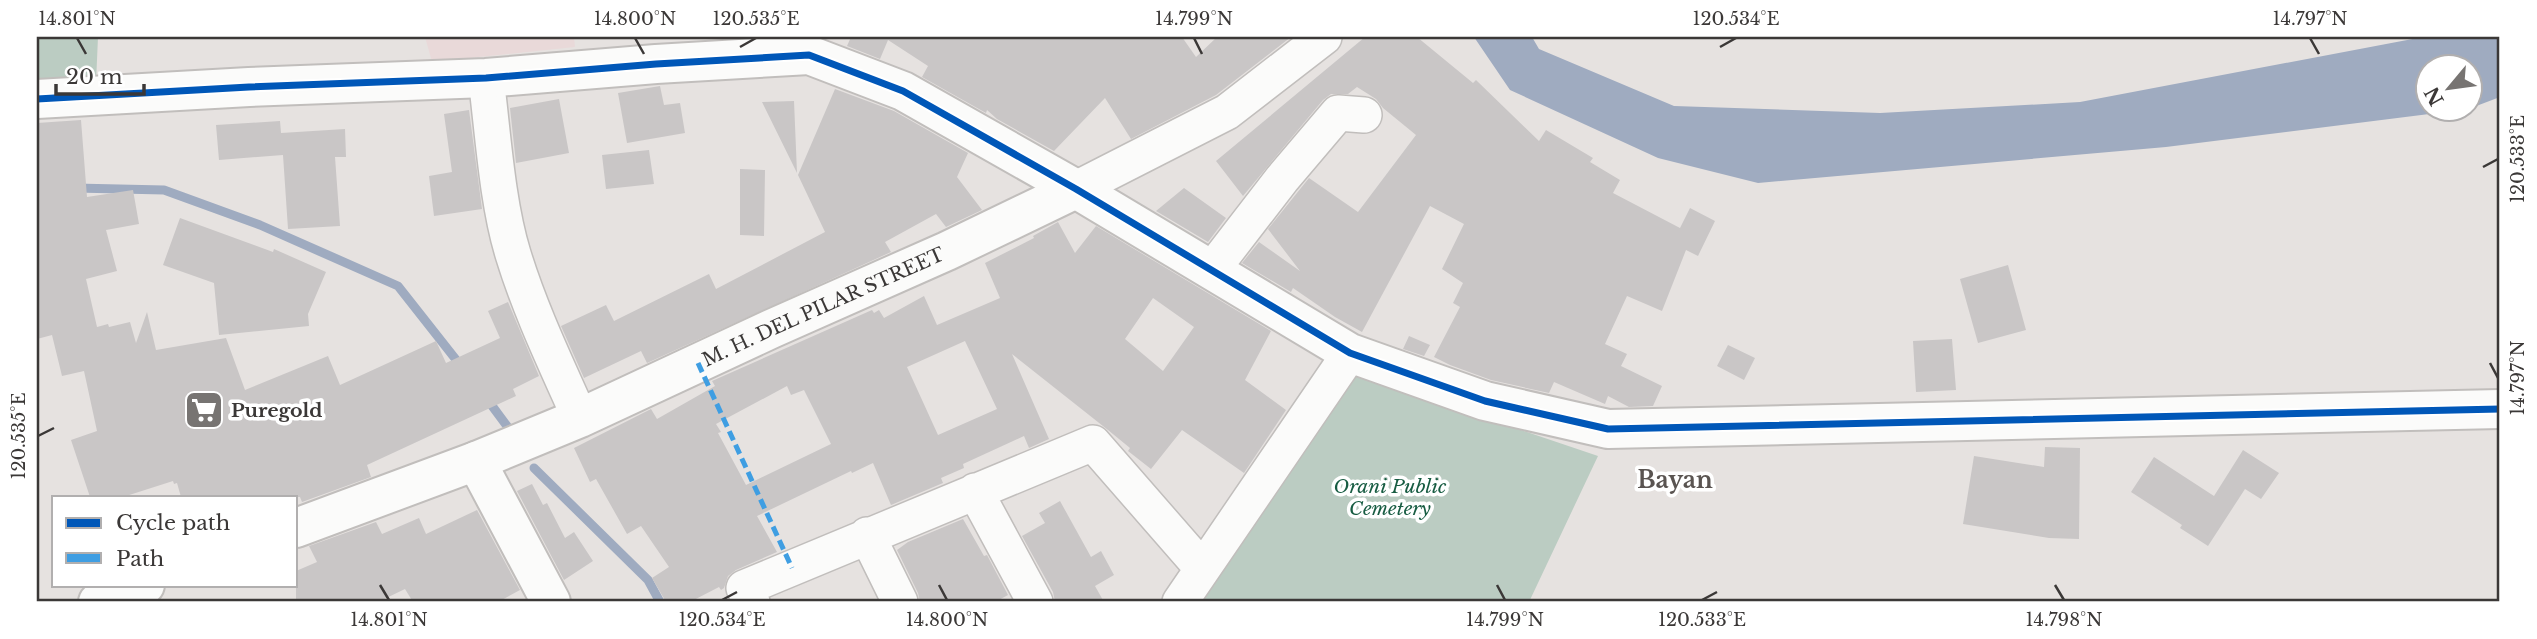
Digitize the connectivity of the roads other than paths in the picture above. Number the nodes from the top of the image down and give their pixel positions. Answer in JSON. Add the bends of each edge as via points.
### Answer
{"nodes":[{"id":1,"x":1324,"y":37,"type":"edge"},
{"id":2,"x":806,"y":46,"type":"edge"},
{"id":3,"x":486,"y":78,"type":"junction"},
{"id":4,"x":37,"y":99,"type":"edge"},
{"id":5,"x":1364,"y":115,"type":"dead end"},
{"id":6,"x":1076,"y":189,"type":"junction"},
{"id":7,"x":1211,"y":271,"type":"junction"},
{"id":8,"x":1350,"y":353,"type":"junction"},
{"id":9,"x":2500,"y":409,"type":"edge"},
{"id":10,"x":580,"y":418,"type":"junction"},
{"id":11,"x":475,"y":461,"type":"junction"},
{"id":12,"x":975,"y":491,"type":"junction"},
{"id":13,"x":298,"y":527,"type":"edge"},
{"id":14,"x":867,"y":536,"type":"junction"},
{"id":15,"x":1202,"y":568,"type":"junction"},
{"id":16,"x":142,"y":586,"type":"edge"},
{"id":17,"x":98,"y":602,"type":"edge"},
{"id":18,"x":551,"y":602,"type":"edge"},
{"id":19,"x":752,"y":602,"type":"edge"},
{"id":20,"x":900,"y":602,"type":"edge"},
{"id":21,"x":1035,"y":602,"type":"edge"},
{"id":22,"x":1180,"y":602,"type":"edge"}],
"edges":[{"from":1,"to":6,"type":"street","name":"M. H. DEL PILAR STREET","via":[[1227,112]]},
{"from":2,"to":3,"type":"street"},
{"from":2,"to":6,"type":"street","via":[[903,91]]},
{"from":3,"to":4,"type":"street"},
{"from":3,"to":10,"type":"street","via":[[512,252]]},
{"from":5,"to":7,"type":"street","via":[[1338,113]]},
{"from":6,"to":7,"type":"street"},
{"from":6,"to":10,"type":"street","name":"M. H. DEL PILAR STREET"},
{"from":7,"to":8,"type":"street"},
{"from":8,"to":9,"type":"street","via":[[1485,401],[1608,429]]},
{"from":8,"to":15,"type":"street"},
{"from":10,"to":11,"type":"street","name":"M. H. DEL PILAR STREET"},
{"from":11,"to":13,"type":"street","name":"M. H. DEL PILAR STREET"},
{"from":11,"to":18,"type":"street"},
{"from":12,"to":14,"type":"street"},
{"from":12,"to":15,"type":"street","via":[[1093,443]]},
{"from":12,"to":21,"type":"street"},
{"from":14,"to":19,"type":"street","via":[[744,589]]},
{"from":14,"to":20,"type":"street"},
{"from":15,"to":22,"type":"street"},
{"from":16,"to":17,"type":"street"}]}
